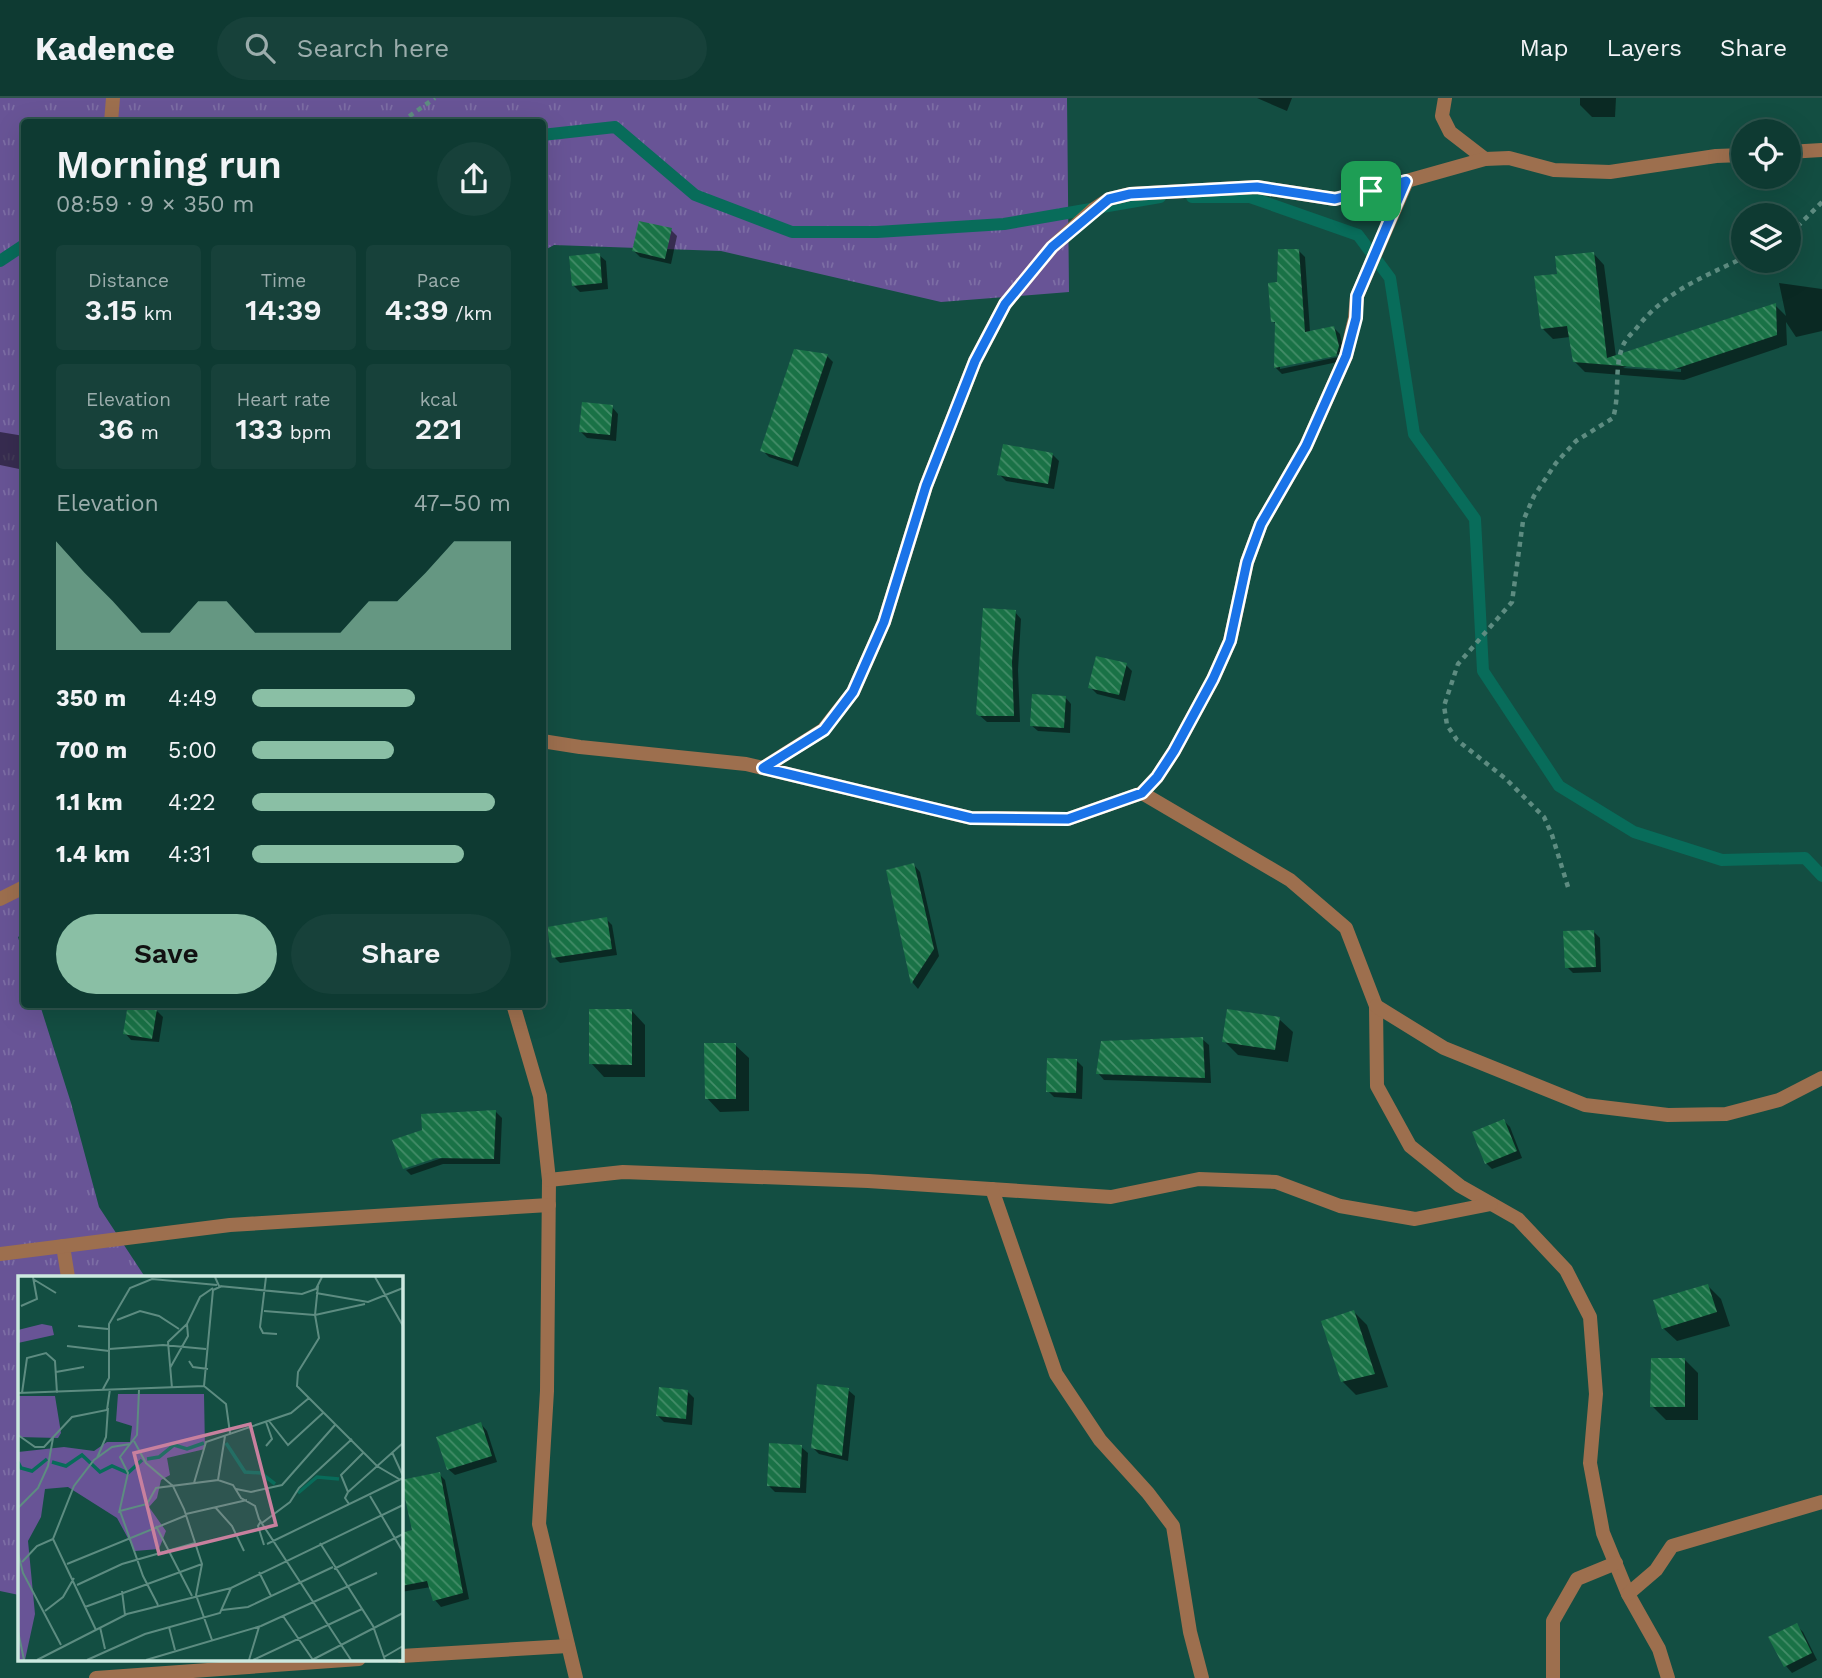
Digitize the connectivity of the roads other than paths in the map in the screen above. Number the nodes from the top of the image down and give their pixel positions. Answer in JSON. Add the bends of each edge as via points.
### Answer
{"nodes":[{"id":1,"x":113,"y":98,"type":"edge"},
{"id":2,"x":1445,"y":98,"type":"edge"},
{"id":3,"x":111,"y":119,"type":"edge"},
{"id":4,"x":1822,"y":150,"type":"edge"},
{"id":5,"x":1801,"y":151,"type":"edge"},
{"id":6,"x":1731,"y":155,"type":"edge"},
{"id":7,"x":1485,"y":159,"type":"junction"},
{"id":8,"x":1406,"y":181,"type":"junction"},
{"id":9,"x":546,"y":742,"type":"edge"},
{"id":10,"x":763,"y":768,"type":"junction"},
{"id":11,"x":1142,"y":793,"type":"junction"},
{"id":12,"x":21,"y":888,"type":"edge"},
{"id":13,"x":0,"y":899,"type":"edge"},
{"id":14,"x":1376,"y":1006,"type":"junction"},
{"id":15,"x":514,"y":1008,"type":"edge"},
{"id":16,"x":1822,"y":1078,"type":"edge"},
{"id":17,"x":549,"y":1180,"type":"junction"},
{"id":18,"x":992,"y":1189,"type":"junction"},
{"id":19,"x":1491,"y":1204,"type":"junction"},
{"id":20,"x":549,"y":1205,"type":"junction"},
{"id":21,"x":63,"y":1246,"type":"junction"},
{"id":22,"x":0,"y":1254,"type":"edge"},
{"id":23,"x":68,"y":1276,"type":"edge"},
{"id":24,"x":1822,"y":1502,"type":"edge"},
{"id":25,"x":1616,"y":1563,"type":"junction"},
{"id":26,"x":1628,"y":1594,"type":"junction"},
{"id":27,"x":568,"y":1646,"type":"junction"},
{"id":28,"x":402,"y":1656,"type":"edge"},
{"id":29,"x":348,"y":1660,"type":"edge"},
{"id":30,"x":166,"y":1676,"type":"edge"},
{"id":31,"x":96,"y":1678,"type":"edge"},
{"id":32,"x":576,"y":1678,"type":"edge"},
{"id":33,"x":1202,"y":1678,"type":"edge"},
{"id":34,"x":1553,"y":1678,"type":"edge"},
{"id":35,"x":1668,"y":1678,"type":"edge"}],
"edges":[{"from":1,"to":3,"type":"street"},
{"from":2,"to":7,"type":"street","via":[[1442,116],[1450,132]]},
{"from":4,"to":5,"type":"street"},
{"from":6,"to":7,"type":"street","via":[[1610,172],[1554,170],[1509,158]]},
{"from":7,"to":8,"type":"street"},
{"from":8,"to":10,"type":"street","via":[[1335,199],[1257,187],[1130,194],[1109,199],[1052,247],[1005,304],[975,361],[926,486],[884,622],[853,692],[824,730]]},
{"from":8,"to":11,"type":"street","via":[[1357,296],[1346,356],[1306,446],[1261,524],[1247,562],[1230,641],[1174,751]]},
{"from":9,"to":10,"type":"street"},
{"from":10,"to":11,"type":"street","via":[[971,818],[1068,819]]},
{"from":11,"to":14,"type":"street","via":[[1290,880],[1346,929]]},
{"from":12,"to":13,"type":"street"},
{"from":14,"to":16,"type":"street","via":[[1444,1048],[1586,1105],[1668,1115],[1726,1114],[1779,1100]]},
{"from":14,"to":19,"type":"street","via":[[1377,1086],[1410,1146]]},
{"from":15,"to":17,"type":"street","via":[[540,1096]]},
{"from":17,"to":18,"type":"street","via":[[623,1172]]},
{"from":17,"to":20,"type":"street"},
{"from":18,"to":19,"type":"street","via":[[1111,1197],[1199,1179],[1276,1182],[1340,1206],[1415,1219]]},
{"from":18,"to":33,"type":"street","via":[[1056,1374],[1101,1440],[1172,1526]]},
{"from":19,"to":25,"type":"street","via":[[1518,1219],[1566,1270],[1590,1317],[1596,1394],[1590,1462],[1603,1533]]},
{"from":20,"to":21,"type":"street","via":[[230,1225]]},
{"from":20,"to":27,"type":"street","via":[[547,1391],[539,1524]]},
{"from":21,"to":22,"type":"street"},
{"from":21,"to":23,"type":"street"},
{"from":24,"to":26,"type":"street","via":[[1672,1546],[1656,1570]]},
{"from":25,"to":26,"type":"street"},
{"from":25,"to":34,"type":"street","via":[[1577,1579],[1553,1621]]},
{"from":26,"to":35,"type":"street","via":[[1659,1649]]},
{"from":27,"to":28,"type":"street"},
{"from":27,"to":32,"type":"street"},
{"from":29,"to":30,"type":"street"},
{"from":30,"to":31,"type":"street"}]}
